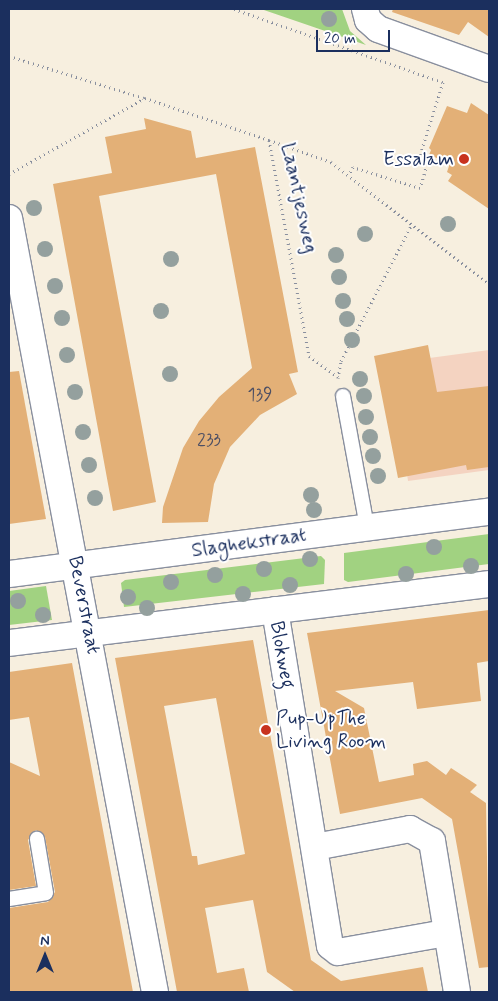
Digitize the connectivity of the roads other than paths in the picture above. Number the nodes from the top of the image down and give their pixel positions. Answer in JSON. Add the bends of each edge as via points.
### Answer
{"nodes":[{"id":1,"x":365,"y":9,"type":"edge"},
{"id":2,"x":489,"y":69,"type":"edge"},
{"id":3,"x":9,"y":218,"type":"edge"},
{"id":4,"x":343,"y":396,"type":"road end"},
{"id":5,"x":489,"y":512,"type":"edge"},
{"id":6,"x":367,"y":527,"type":"junction"},
{"id":7,"x":76,"y":566,"type":"junction"},
{"id":8,"x":9,"y":574,"type":"edge"},
{"id":9,"x":489,"y":584,"type":"edge"},
{"id":10,"x":274,"y":610,"type":"junction"},
{"id":11,"x":90,"y":634,"type":"junction"},
{"id":12,"x":9,"y":643,"type":"edge"},
{"id":13,"x":37,"y":839,"type":"dead end"},
{"id":14,"x":315,"y":847,"type":"junction"},
{"id":15,"x":9,"y":899,"type":"edge"},
{"id":16,"x":446,"y":933,"type":"junction"},
{"id":17,"x":155,"y":992,"type":"edge"},
{"id":18,"x":457,"y":992,"type":"edge"}],
"edges":[{"from":1,"to":2,"type":"street","via":[[368,20],[378,29]]},
{"from":3,"to":7,"type":"street","name":"Beverstraat"},
{"from":4,"to":6,"type":"lane"},
{"from":5,"to":6,"type":"street","name":"Slaghekstraat"},
{"from":6,"to":7,"type":"street","name":"Slaghekstraat"},
{"from":7,"to":8,"type":"street","name":"Slaghekstraat"},
{"from":7,"to":11,"type":"street","name":"Beverstraat"},
{"from":9,"to":10,"type":"street"},
{"from":10,"to":11,"type":"street"},
{"from":10,"to":14,"type":"street","name":"Blokweg"},
{"from":11,"to":12,"type":"street"},
{"from":11,"to":17,"type":"street","name":"Beverstraat"},
{"from":13,"to":15,"type":"lane","via":[[46,893]]},
{"from":14,"to":16,"type":"street","via":[[410,829],[432,841]]},
{"from":14,"to":16,"type":"street","name":"Blokweg","via":[[330,946],[338,952]]},
{"from":16,"to":18,"type":"street"}]}
